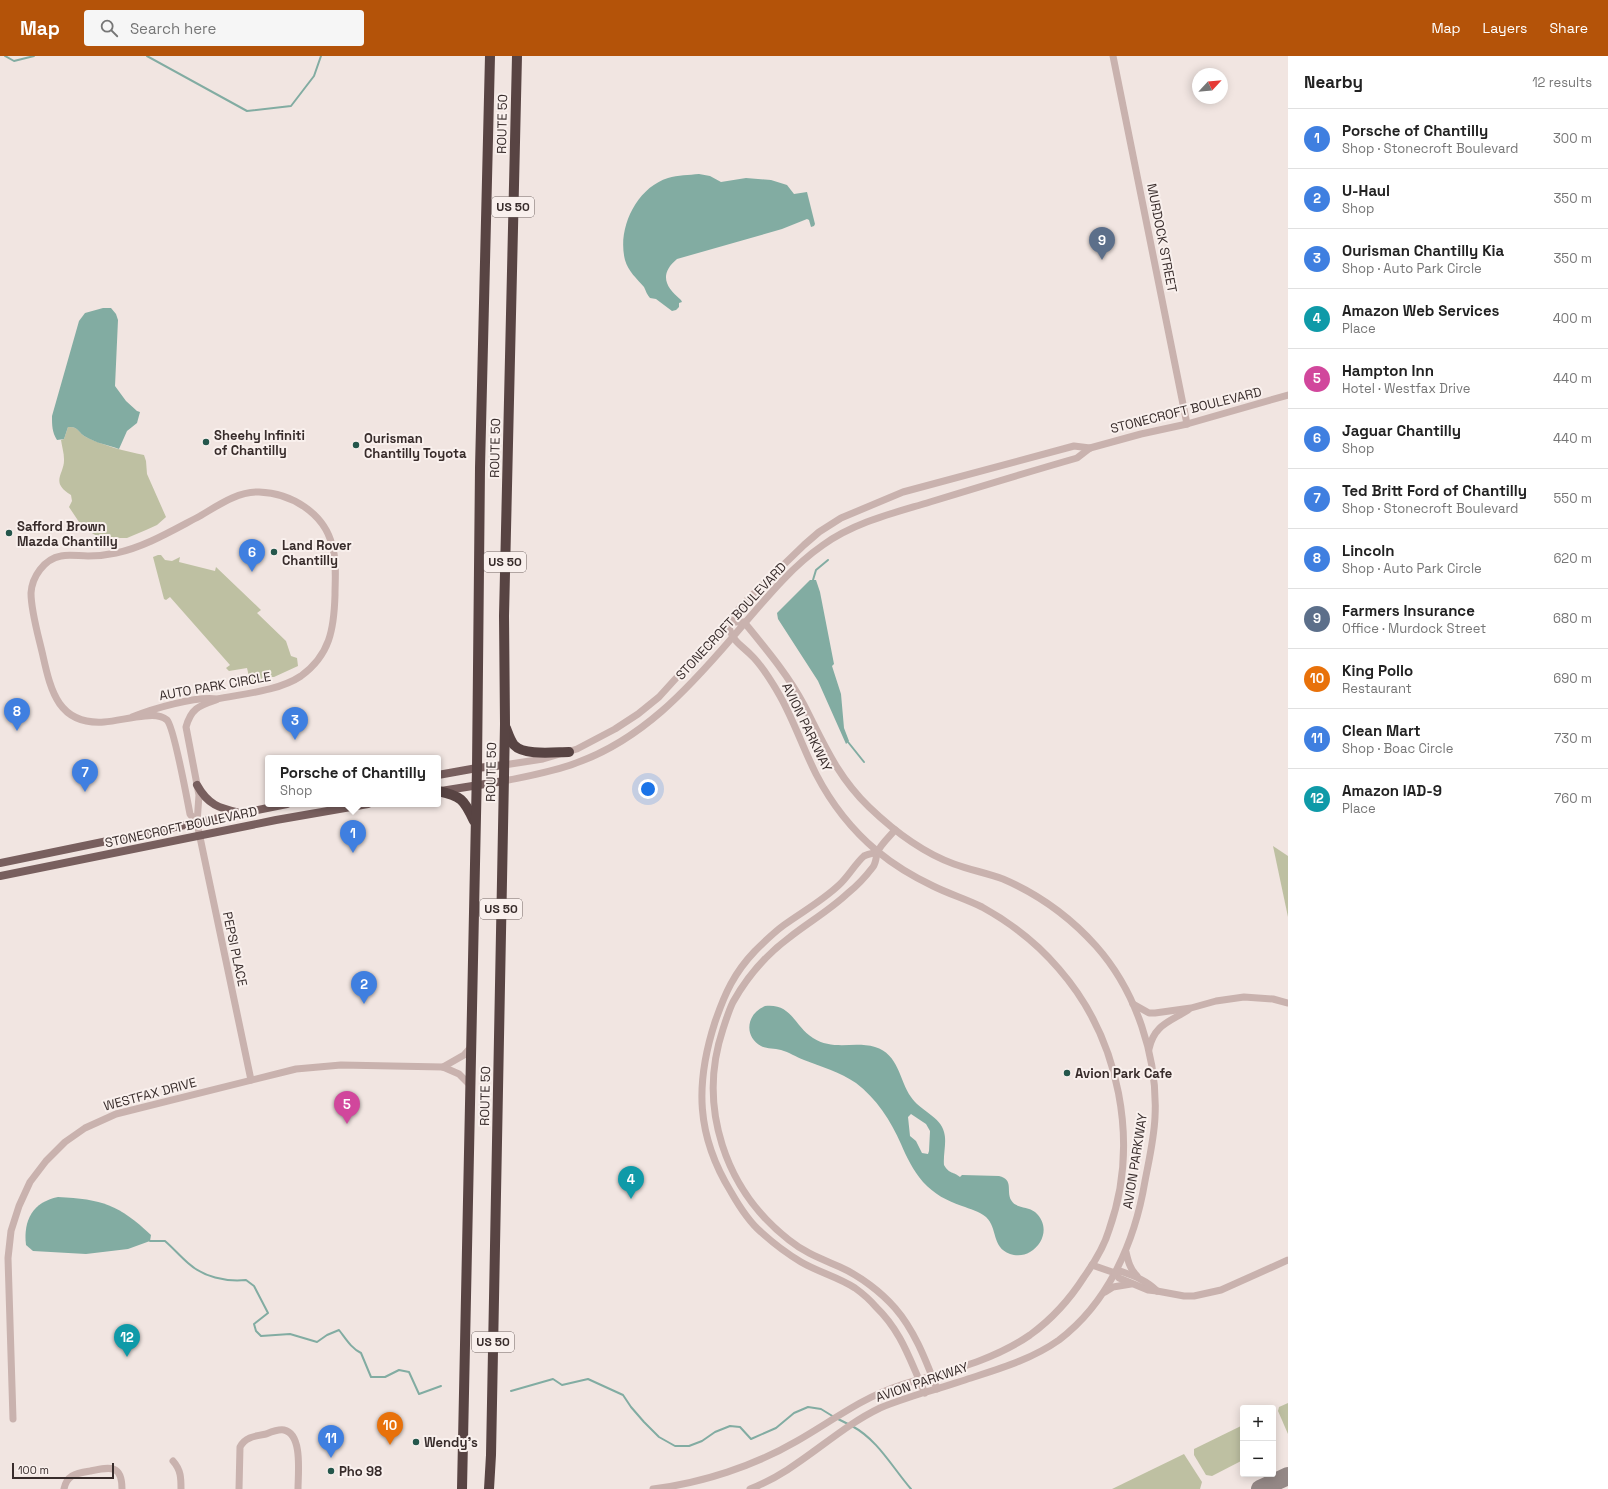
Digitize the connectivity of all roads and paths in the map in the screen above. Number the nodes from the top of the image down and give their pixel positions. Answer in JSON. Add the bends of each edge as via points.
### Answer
{"nodes":[{"id":1,"x":490,"y":56,"type":"edge"},
{"id":2,"x":516,"y":56,"type":"edge"},
{"id":3,"x":1113,"y":56,"type":"edge"},
{"id":4,"x":1288,"y":395,"type":"edge"},
{"id":5,"x":1187,"y":424,"type":"junction"},
{"id":6,"x":1090,"y":448,"type":"junction"},
{"id":7,"x":727,"y":622,"type":"junction"},
{"id":8,"x":744,"y":622,"type":"junction"},
{"id":9,"x":732,"y":638,"type":"junction"},
{"id":10,"x":217,"y":699,"type":"junction"},
{"id":11,"x":132,"y":717,"type":"junction"},
{"id":12,"x":505,"y":724,"type":"junction"},
{"id":13,"x":569,"y":752,"type":"junction"},
{"id":14,"x":504,"y":765,"type":"junction"},
{"id":15,"x":477,"y":768,"type":"junction"},
{"id":16,"x":441,"y":774,"type":"edge"},
{"id":17,"x":504,"y":781,"type":"junction"},
{"id":18,"x":197,"y":785,"type":"junction"},
{"id":19,"x":476,"y":785,"type":"junction"},
{"id":20,"x":441,"y":791,"type":"edge"},
{"id":21,"x":441,"y":792,"type":"edge"},
{"id":22,"x":274,"y":807,"type":"edge"},
{"id":23,"x":351,"y":807,"type":"edge"},
{"id":24,"x":243,"y":814,"type":"junction"},
{"id":25,"x":197,"y":823,"type":"junction"},
{"id":26,"x":475,"y":825,"type":"junction"},
{"id":27,"x":895,"y":830,"type":"junction"},
{"id":28,"x":200,"y":836,"type":"junction"},
{"id":29,"x":878,"y":852,"type":"junction"},
{"id":30,"x":0,"y":863,"type":"edge"},
{"id":31,"x":0,"y":876,"type":"edge"},
{"id":32,"x":1288,"y":1003,"type":"edge"},
{"id":33,"x":1133,"y":1004,"type":"junction"},
{"id":34,"x":1191,"y":1008,"type":"junction"},
{"id":35,"x":471,"y":1047,"type":"junction"},
{"id":36,"x":1149,"y":1051,"type":"junction"},
{"id":37,"x":443,"y":1067,"type":"junction"},
{"id":38,"x":251,"y":1080,"type":"junction"},
{"id":39,"x":471,"y":1086,"type":"junction"},
{"id":40,"x":1126,"y":1252,"type":"junction"},
{"id":41,"x":1288,"y":1260,"type":"edge"},
{"id":42,"x":1092,"y":1265,"type":"junction"},
{"id":43,"x":1115,"y":1273,"type":"junction"},
{"id":44,"x":1140,"y":1279,"type":"junction"},
{"id":45,"x":1134,"y":1284,"type":"junction"},
{"id":46,"x":1157,"y":1290,"type":"junction"},
{"id":47,"x":1102,"y":1294,"type":"junction"},
{"id":48,"x":932,"y":1375,"type":"junction"},
{"id":49,"x":918,"y":1379,"type":"junction"},
{"id":50,"x":937,"y":1389,"type":"junction"},
{"id":51,"x":925,"y":1393,"type":"junction"},
{"id":52,"x":13,"y":1419,"type":"dead end"},
{"id":53,"x":173,"y":1461,"type":"dead end"},
{"id":54,"x":64,"y":1489,"type":"edge"},
{"id":55,"x":122,"y":1489,"type":"edge"},
{"id":56,"x":181,"y":1489,"type":"edge"},
{"id":57,"x":239,"y":1489,"type":"edge"},
{"id":58,"x":298,"y":1489,"type":"edge"},
{"id":59,"x":462,"y":1489,"type":"edge"},
{"id":60,"x":488,"y":1489,"type":"edge"},
{"id":61,"x":653,"y":1489,"type":"edge"},
{"id":62,"x":750,"y":1489,"type":"edge"}],
"edges":[{"from":1,"to":15,"type":"highway","name":"ROUTE 50","number":"US 50","via":[[480,468]]},
{"from":2,"to":12,"type":"highway","name":"ROUTE 50","number":"US 50","via":[[504,616]]},
{"from":3,"to":5,"type":"street","name":"MURDOCK STREET"},
{"from":4,"to":5,"type":"street","name":"STONECROFT BOULEVARD"},
{"from":5,"to":6,"type":"street","name":"STONECROFT BOULEVARD"},
{"from":6,"to":7,"type":"street","name":"STONECROFT BOULEVARD","via":[[1074,446],[904,492],[841,518],[804,545]]},
{"from":6,"to":8,"type":"street","name":"STONECROFT BOULEVARD","via":[[1077,458],[861,523],[811,554]]},
{"from":7,"to":8,"type":"street"},
{"from":7,"to":9,"type":"street"},
{"from":7,"to":13,"type":"street","name":"STONECROFT BOULEVARD","via":[[656,700],[616,729]]},
{"from":8,"to":9,"type":"street","name":"STONECROFT BOULEVARD"},
{"from":8,"to":27,"type":"street","name":"AVION PARKWAY","via":[[774,658],[790,683],[833,763],[870,807]]},
{"from":9,"to":17,"type":"street","name":"STONECROFT BOULEVARD","via":[[663,711],[620,743],[576,764]]},
{"from":9,"to":29,"type":"street","name":"AVION PARKWAY","via":[[752,656],[773,683],[787,707],[815,772],[834,805]]},
{"from":10,"to":11,"type":"street","name":"AUTO PARK CIRCLE","via":[[207,698],[150,709]]},
{"from":10,"to":11,"type":"street","name":"AUTO PARK CIRCLE","via":[[271,688],[295,680],[323,653],[333,630],[335,567],[329,535],[303,505],[277,494],[253,492],[237,497],[125,551],[91,556],[60,556],[45,564],[36,575],[32,584],[32,605],[50,686],[56,700],[68,712],[84,721],[104,722]]},
{"from":10,"to":18,"type":"street","via":[[195,708],[188,718],[186,727]]},
{"from":11,"to":25,"type":"street","name":"AUTO PARK CIRCLE","via":[[152,715],[167,720],[190,814]]},
{"from":12,"to":13,"type":"highway","via":[[514,745],[524,750],[545,753]]},
{"from":12,"to":14,"type":"highway","name":"ROUTE 50","number":"US 50"},
{"from":13,"to":14,"type":"street","name":"STONECROFT BOULEVARD"},
{"from":14,"to":15,"type":"main road","name":"STONECROFT BOULEVARD"},
{"from":14,"to":17,"type":"highway","name":"ROUTE 50","number":"US 50"},
{"from":15,"to":16,"type":"main road","name":"STONECROFT BOULEVARD"},
{"from":15,"to":19,"type":"highway","name":"ROUTE 50","number":"US 50"},
{"from":17,"to":19,"type":"main road","name":"STONECROFT BOULEVARD"},
{"from":17,"to":60,"type":"highway","name":"ROUTE 50","number":"US 50","via":[[491,1455]]},
{"from":18,"to":24,"type":"main road","via":[[215,806]]},
{"from":18,"to":25,"type":"street"},
{"from":19,"to":20,"type":"main road","name":"STONECROFT BOULEVARD"},
{"from":19,"to":26,"type":"highway","name":"ROUTE 50","number":"US 50"},
{"from":21,"to":26,"type":"highway","via":[[454,795],[464,802]]},
{"from":22,"to":24,"type":"main road","name":"STONECROFT BOULEVARD"},
{"from":23,"to":28,"type":"main road","name":"STONECROFT BOULEVARD"},
{"from":24,"to":25,"type":"main road","name":"STONECROFT BOULEVARD"},
{"from":25,"to":28,"type":"street","name":"PEPSI PLACE"},
{"from":25,"to":30,"type":"main road","name":"STONECROFT BOULEVARD"},
{"from":26,"to":35,"type":"highway","name":"ROUTE 50","number":"US 50"},
{"from":27,"to":29,"type":"street"},
{"from":27,"to":33,"type":"street","name":"AVION PARKWAY","via":[[907,840],[940,858],[1004,880],[1057,910],[1096,946],[1116,973]]},
{"from":28,"to":31,"type":"main road","name":"STONECROFT BOULEVARD"},
{"from":28,"to":38,"type":"street","name":"PEPSI PLACE"},
{"from":29,"to":42,"type":"street","name":"AVION PARKWAY","via":[[910,874],[983,908],[1016,929],[1060,970],[1093,1019],[1115,1074],[1123,1132],[1118,1204],[1108,1234]]},
{"from":29,"to":48,"type":"street","via":[[874,866],[848,894],[781,944],[756,969],[732,1003],[720,1037],[712,1078],[713,1103],[720,1137],[730,1164],[748,1197],[791,1242],[809,1254],[856,1276],[895,1308],[909,1328]]},
{"from":29,"to":49,"type":"street","via":[[865,855],[822,900],[769,937],[736,975],[724,995],[709,1042],[702,1078],[702,1116],[713,1158],[740,1208],[784,1251],[855,1289],[876,1306],[901,1338]]},
{"from":32,"to":34,"type":"street","via":[[1244,997]]},
{"from":33,"to":34,"type":"street","via":[[1149,1013]]},
{"from":33,"to":36,"type":"street","name":"AVION PARKWAY"},
{"from":34,"to":36,"type":"street","via":[[1156,1031],[1151,1039]]},
{"from":35,"to":37,"type":"street","via":[[464,1055]]},
{"from":35,"to":39,"type":"highway","name":"ROUTE 50","number":"US 50"},
{"from":36,"to":40,"type":"street","name":"AVION PARKWAY","via":[[1155,1097],[1153,1138],[1141,1206]]},
{"from":37,"to":38,"type":"street","name":"WESTFAX DRIVE","via":[[323,1066],[296,1069]]},
{"from":37,"to":39,"type":"street","name":"WESTFAX DRIVE","via":[[459,1074]]},
{"from":38,"to":52,"type":"street","name":"WESTFAX DRIVE","via":[[108,1117],[64,1142],[40,1167],[18,1206],[8,1249]]},
{"from":39,"to":59,"type":"highway","name":"ROUTE 50","number":"US 50"},
{"from":40,"to":43,"type":"street","name":"AVION PARKWAY"},
{"from":40,"to":44,"type":"street","via":[[1133,1272]]},
{"from":41,"to":46,"type":"street","via":[[1208,1294],[1184,1296]]},
{"from":42,"to":43,"type":"street"},
{"from":42,"to":48,"type":"street","name":"AVION PARKWAY","via":[[1073,1294],[1056,1313],[1030,1334],[1003,1352]]},
{"from":43,"to":44,"type":"street","via":[[1120,1271]]},
{"from":43,"to":45,"type":"street","via":[[1119,1278]]},
{"from":43,"to":47,"type":"street","name":"AVION PARKWAY"},
{"from":44,"to":46,"type":"street"},
{"from":45,"to":46,"type":"street","via":[[1148,1290]]},
{"from":45,"to":47,"type":"street","via":[[1113,1287]]},
{"from":47,"to":50,"type":"street","name":"AVION PARKWAY","via":[[1075,1326],[1043,1351],[1008,1367]]},
{"from":48,"to":49,"type":"street","name":"AVION PARKWAY"},
{"from":48,"to":50,"type":"street"},
{"from":49,"to":51,"type":"street"},
{"from":49,"to":61,"type":"street","name":"AVION PARKWAY","via":[[854,1405],[777,1451],[744,1465],[679,1485]]},
{"from":50,"to":51,"type":"street","name":"AVION PARKWAY"},
{"from":51,"to":62,"type":"street","name":"AVION PARKWAY","via":[[896,1401],[862,1418],[789,1468]]},
{"from":53,"to":56,"type":"street","via":[[181,1476]]},
{"from":54,"to":55,"type":"street","via":[[73,1475],[109,1467],[119,1472]]},
{"from":57,"to":58,"type":"street","via":[[242,1442],[249,1437],[281,1430],[289,1432],[295,1438]]}]}
